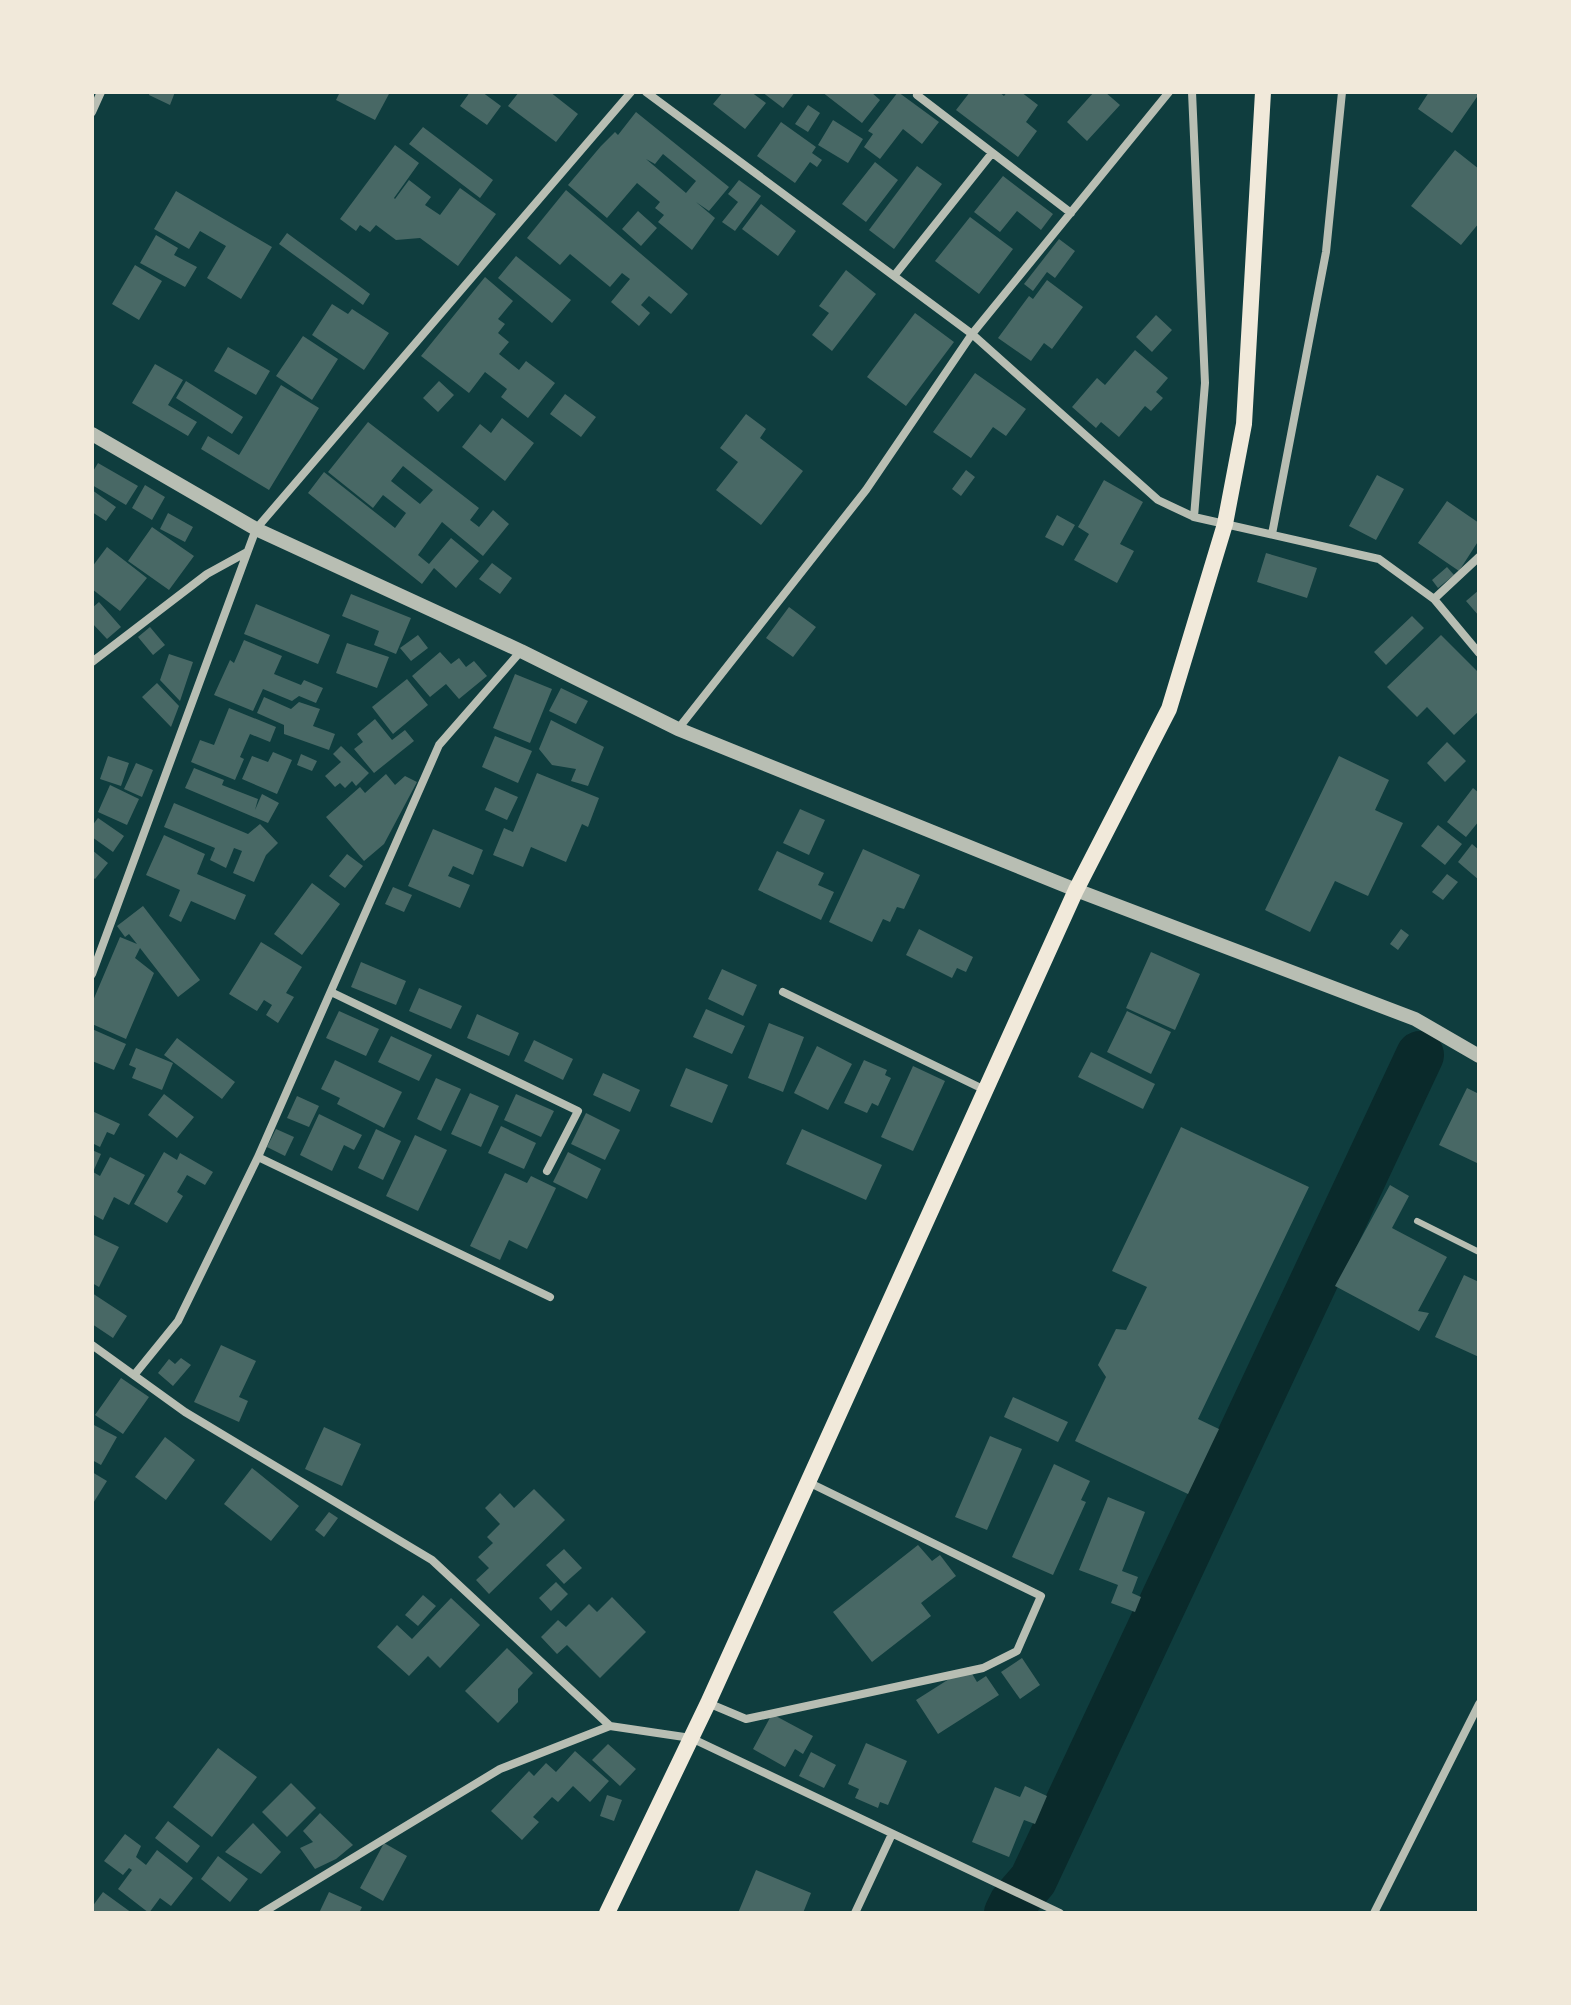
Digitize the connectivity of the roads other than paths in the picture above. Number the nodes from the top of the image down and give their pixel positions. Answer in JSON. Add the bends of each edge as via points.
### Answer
{"nodes":[{"id":1,"x":101,"y":92,"type":"edge"},
{"id":2,"x":631,"y":92,"type":"edge"},
{"id":3,"x":646,"y":92,"type":"edge"},
{"id":4,"x":1169,"y":92,"type":"edge"},
{"id":5,"x":1192,"y":92,"type":"edge"},
{"id":6,"x":1263,"y":92,"type":"edge"},
{"id":7,"x":1342,"y":92,"type":"edge"},
{"id":8,"x":917,"y":95,"type":"dead end"},
{"id":9,"x":92,"y":112,"type":"edge"},
{"id":10,"x":992,"y":153,"type":"junction"},
{"id":11,"x":1071,"y":213,"type":"junction"},
{"id":12,"x":894,"y":276,"type":"junction"},
{"id":13,"x":972,"y":334,"type":"junction"},
{"id":14,"x":92,"y":434,"type":"edge"},
{"id":15,"x":1194,"y":517,"type":"junction"},
{"id":16,"x":1225,"y":524,"type":"junction"},
{"id":17,"x":256,"y":529,"type":"junction"},
{"id":18,"x":1272,"y":534,"type":"junction"},
{"id":19,"x":247,"y":552,"type":"junction"},
{"id":20,"x":1479,"y":557,"type":"edge"},
{"id":21,"x":1434,"y":599,"type":"junction"},
{"id":22,"x":521,"y":651,"type":"junction"},
{"id":23,"x":1479,"y":653,"type":"edge"},
{"id":24,"x":92,"y":662,"type":"edge"},
{"id":25,"x":678,"y":729,"type":"junction"},
{"id":26,"x":1076,"y":890,"type":"junction"},
{"id":27,"x":92,"y":974,"type":"edge"},
{"id":28,"x":331,"y":992,"type":"junction"},
{"id":29,"x":783,"y":992,"type":"dead end"},
{"id":30,"x":1479,"y":1056,"type":"edge"},
{"id":31,"x":985,"y":1090,"type":"junction"},
{"id":32,"x":258,"y":1157,"type":"junction"},
{"id":33,"x":547,"y":1171,"type":"dead end"},
{"id":34,"x":1417,"y":1221,"type":"dead end"},
{"id":35,"x":1479,"y":1252,"type":"edge"},
{"id":36,"x":550,"y":1297,"type":"dead end"},
{"id":37,"x":92,"y":1345,"type":"edge"},
{"id":38,"x":135,"y":1374,"type":"junction"},
{"id":39,"x":808,"y":1482,"type":"junction"},
{"id":40,"x":708,"y":1703,"type":"junction"},
{"id":41,"x":1479,"y":1704,"type":"edge"},
{"id":42,"x":610,"y":1726,"type":"junction"},
{"id":43,"x":691,"y":1738,"type":"junction"},
{"id":44,"x":892,"y":1834,"type":"junction"},
{"id":45,"x":262,"y":1913,"type":"edge"},
{"id":46,"x":607,"y":1913,"type":"edge"},
{"id":47,"x":855,"y":1913,"type":"edge"},
{"id":48,"x":1060,"y":1913,"type":"edge"},
{"id":49,"x":1374,"y":1913,"type":"edge"}],
"edges":[{"from":1,"to":9,"type":"street"},
{"from":2,"to":17,"type":"street"},
{"from":3,"to":12,"type":"street"},
{"from":4,"to":11,"type":"street"},
{"from":5,"to":15,"type":"street","via":[[1205,383]]},
{"from":6,"to":16,"type":"main road","via":[[1244,424]]},
{"from":7,"to":18,"type":"street","via":[[1326,252]]},
{"from":8,"to":10,"type":"street"},
{"from":10,"to":11,"type":"street"},
{"from":10,"to":12,"type":"street"},
{"from":11,"to":13,"type":"street"},
{"from":12,"to":13,"type":"street"},
{"from":13,"to":15,"type":"street","via":[[1158,500]]},
{"from":13,"to":25,"type":"street","via":[[866,490]]},
{"from":14,"to":17,"type":"street"},
{"from":15,"to":16,"type":"street"},
{"from":16,"to":18,"type":"street"},
{"from":16,"to":26,"type":"main road","via":[[1169,709]]},
{"from":17,"to":19,"type":"street"},
{"from":17,"to":22,"type":"street"},
{"from":18,"to":21,"type":"street","via":[[1379,559]]},
{"from":19,"to":24,"type":"street","via":[[207,574]]},
{"from":19,"to":27,"type":"street"},
{"from":20,"to":21,"type":"street"},
{"from":21,"to":23,"type":"street"},
{"from":22,"to":25,"type":"street"},
{"from":22,"to":28,"type":"street","via":[[439,745]]},
{"from":25,"to":26,"type":"street"},
{"from":26,"to":30,"type":"street","via":[[1415,1019]]},
{"from":26,"to":31,"type":"main road"},
{"from":28,"to":32,"type":"street"},
{"from":28,"to":33,"type":"street","via":[[578,1111]]},
{"from":29,"to":31,"type":"street"},
{"from":31,"to":39,"type":"main road"},
{"from":32,"to":36,"type":"street"},
{"from":32,"to":38,"type":"street","via":[[178,1321]]},
{"from":34,"to":35,"type":"lane"},
{"from":37,"to":38,"type":"street"},
{"from":38,"to":42,"type":"street","via":[[185,1412],[432,1560]]},
{"from":39,"to":40,"type":"main road"},
{"from":39,"to":40,"type":"street","via":[[1041,1596],[1017,1651],[983,1668],[746,1719]]},
{"from":40,"to":43,"type":"main road"},
{"from":41,"to":49,"type":"street"},
{"from":42,"to":43,"type":"street"},
{"from":42,"to":45,"type":"street","via":[[500,1769]]},
{"from":43,"to":44,"type":"street"},
{"from":43,"to":46,"type":"main road"},
{"from":44,"to":47,"type":"street"},
{"from":44,"to":48,"type":"street"}]}
